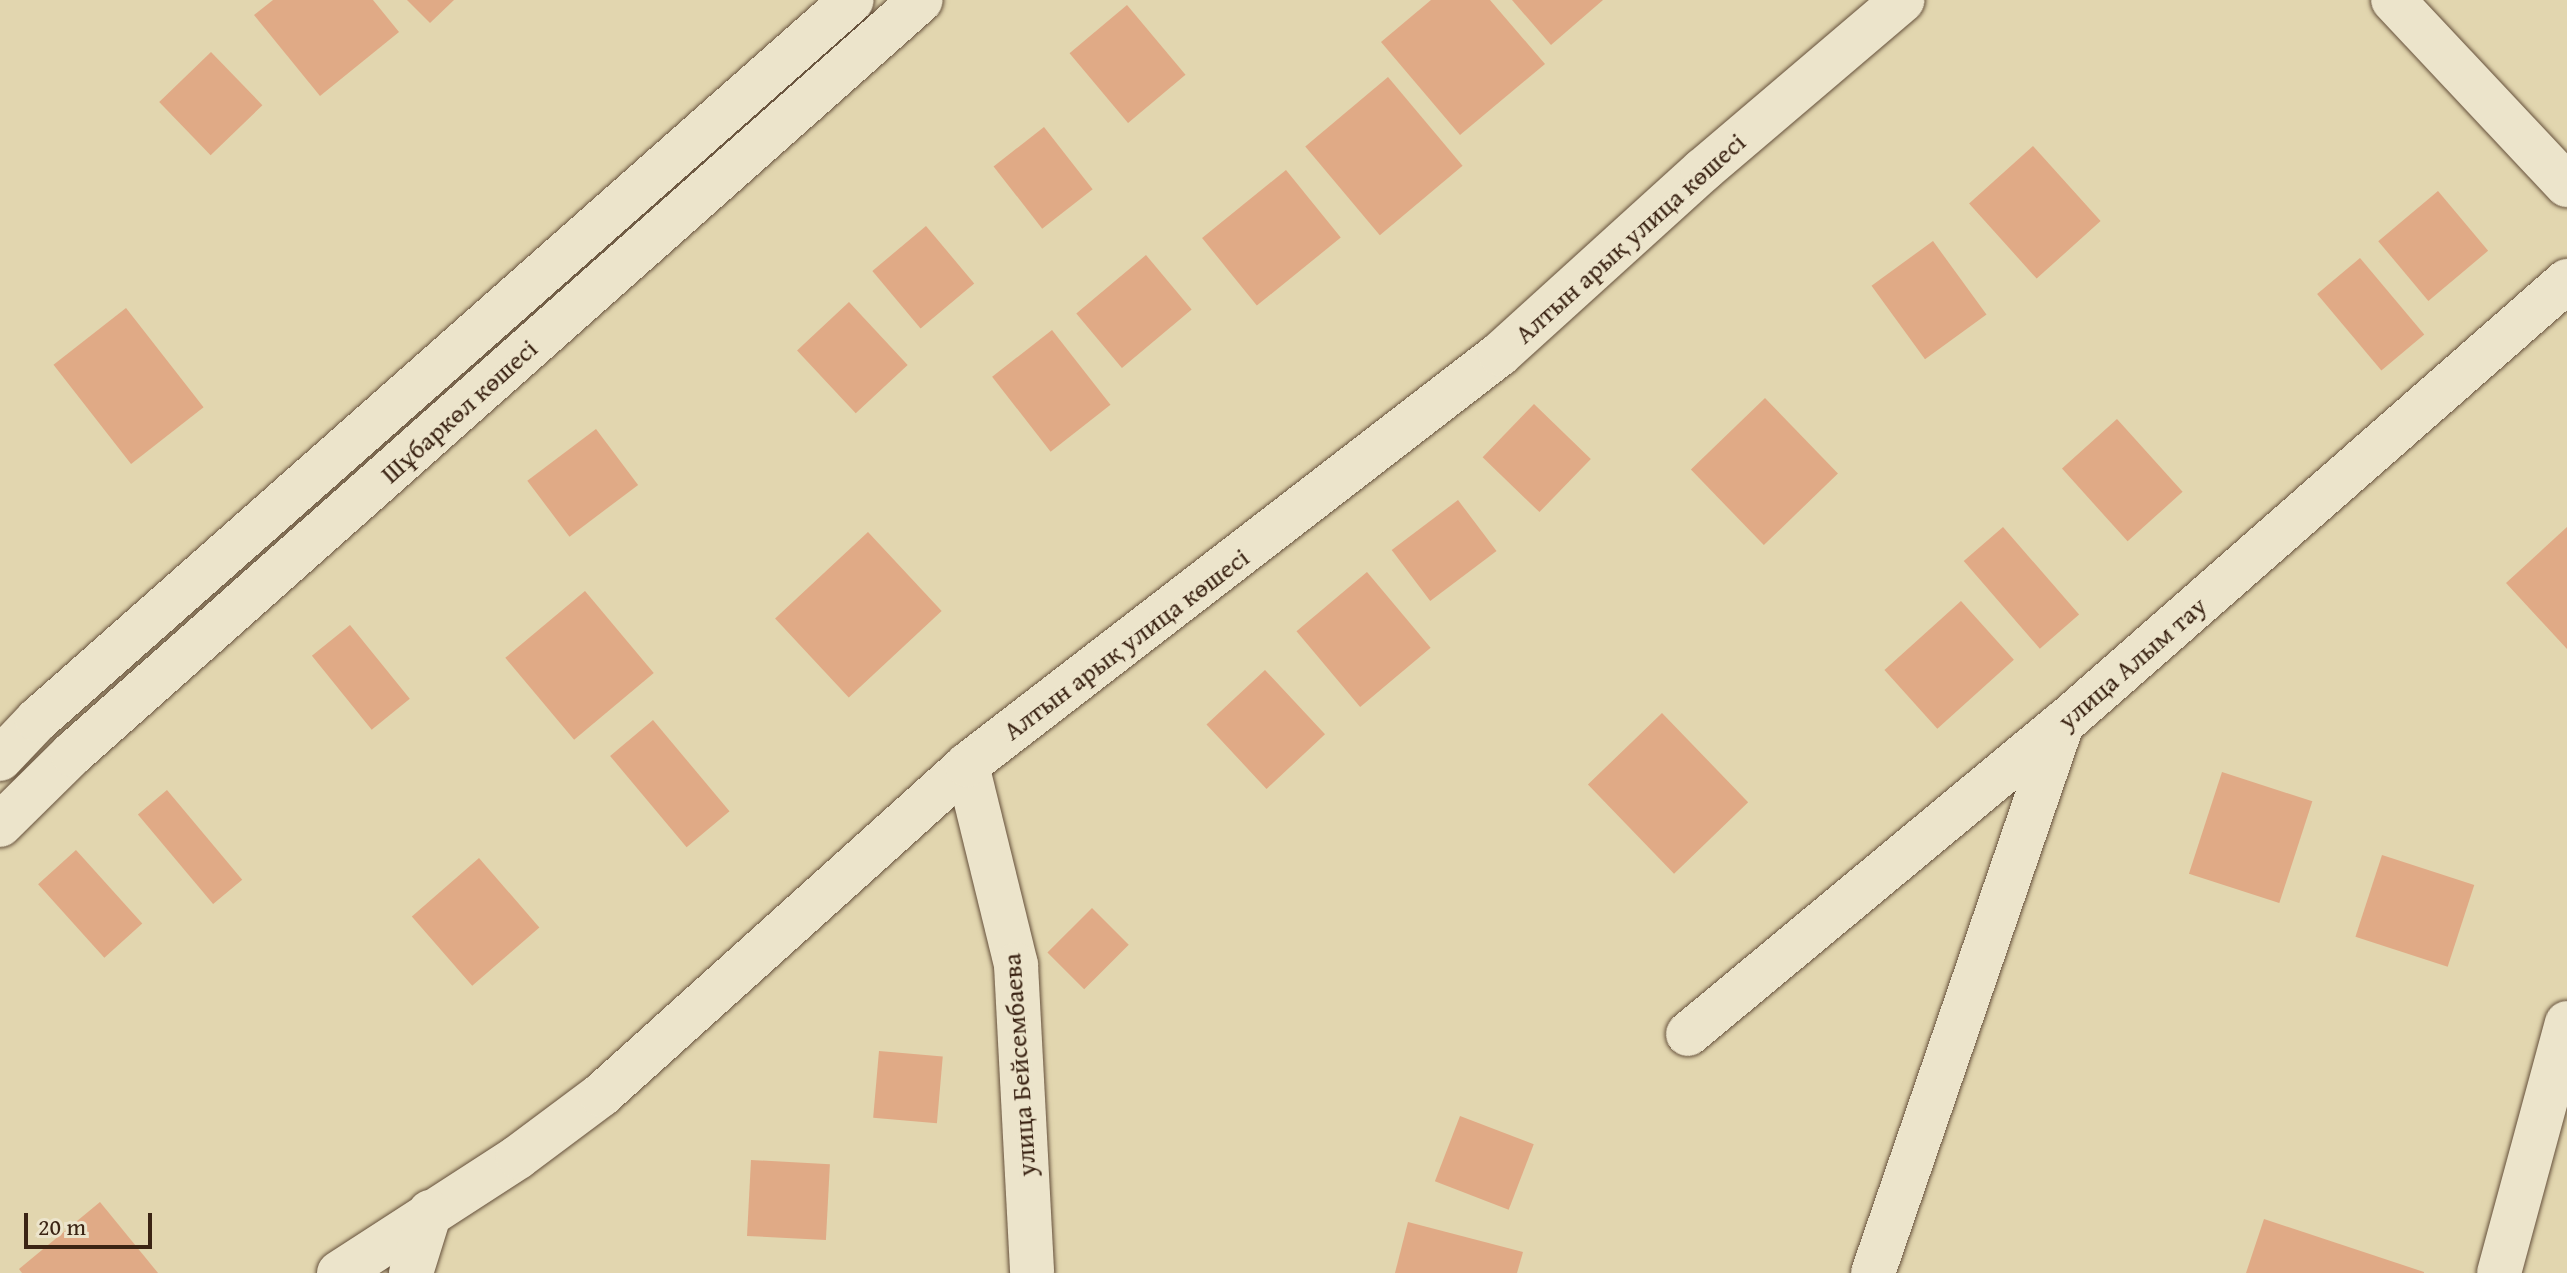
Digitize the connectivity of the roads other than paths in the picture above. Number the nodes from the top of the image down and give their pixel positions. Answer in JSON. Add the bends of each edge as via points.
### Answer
{"nodes":[{"id":1,"x":852,"y":0,"type":"edge"},
{"id":2,"x":921,"y":0,"type":"edge"},
{"id":3,"x":1903,"y":0,"type":"edge"},
{"id":4,"x":2393,"y":0,"type":"edge"},
{"id":5,"x":2567,"y":185,"type":"edge"},
{"id":6,"x":2567,"y":281,"type":"edge"},
{"id":7,"x":2062,"y":724,"type":"junction"},
{"id":8,"x":0,"y":759,"type":"edge"},
{"id":9,"x":967,"y":765,"type":"junction"},
{"id":10,"x":0,"y":825,"type":"edge"},
{"id":11,"x":2567,"y":1023,"type":"edge"},
{"id":12,"x":1688,"y":1034,"type":"dead end"},
{"id":13,"x":430,"y":1212,"type":"junction"},
{"id":14,"x":339,"y":1273,"type":"edge"},
{"id":15,"x":411,"y":1273,"type":"edge"},
{"id":16,"x":1032,"y":1273,"type":"edge"},
{"id":17,"x":1873,"y":1273,"type":"edge"},
{"id":18,"x":2499,"y":1273,"type":"edge"}],
"edges":[{"from":1,"to":8,"type":"street","name":"Шұбаркөл көшесі","via":[[92,671]]},
{"from":2,"to":10,"type":"street","name":"Шұбаркөл көшесі","via":[[72,754]]},
{"from":3,"to":9,"type":"street","name":"Алтын арық улица көшесі","via":[[1703,170],[1500,354]]},
{"from":4,"to":5,"type":"street"},
{"from":6,"to":7,"type":"street","name":"улица Алым тау"},
{"from":7,"to":12,"type":"street","name":"улица Алым тау"},
{"from":7,"to":17,"type":"street"},
{"from":9,"to":13,"type":"street","name":"Алтын арық улица көшесі","via":[[601,1095],[518,1157]]},
{"from":9,"to":16,"type":"street","name":"улица Бейсембаева","via":[[1016,965]]},
{"from":11,"to":18,"type":"street"},
{"from":13,"to":14,"type":"street","name":"Алтын арық улица көшесі"},
{"from":13,"to":15,"type":"street"}]}
